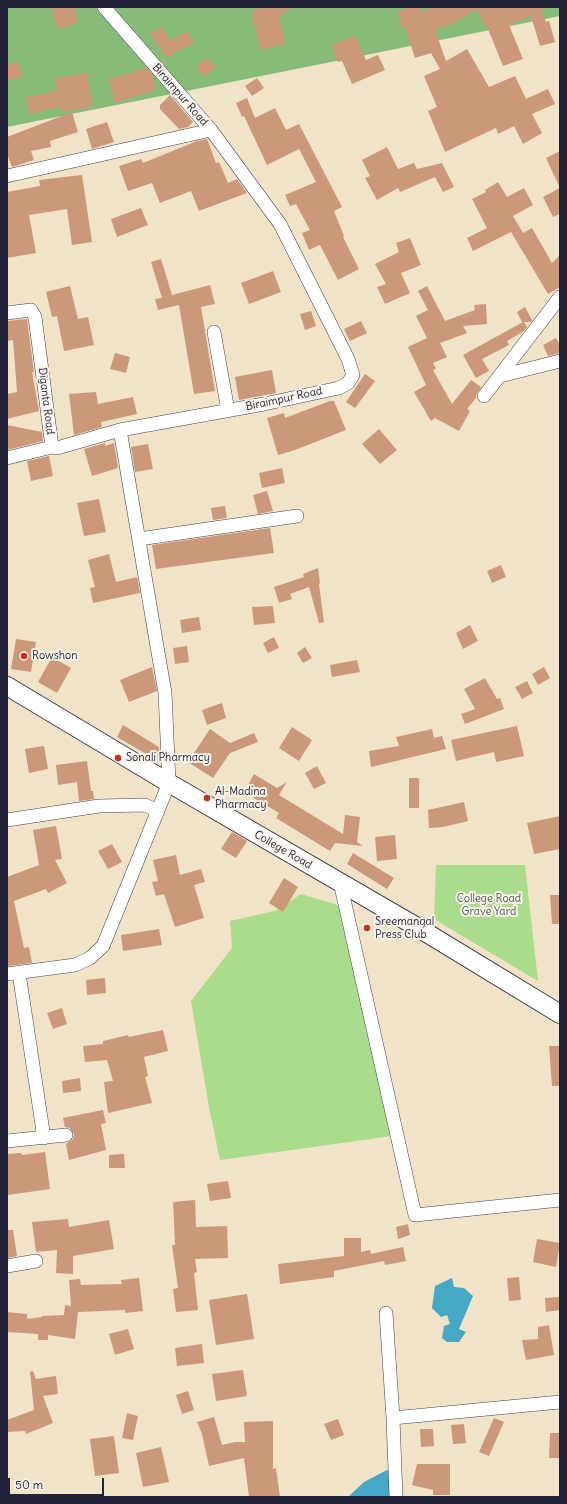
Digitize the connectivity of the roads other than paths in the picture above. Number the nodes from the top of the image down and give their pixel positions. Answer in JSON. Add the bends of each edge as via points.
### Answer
{"nodes":[{"id":1,"x":104,"y":7,"type":"edge"},
{"id":2,"x":211,"y":130,"type":"junction"},
{"id":3,"x":7,"y":176,"type":"edge"},
{"id":4,"x":560,"y":297,"type":"edge"},
{"id":5,"x":7,"y":312,"type":"edge"},
{"id":6,"x":214,"y":332,"type":"dead end"},
{"id":7,"x":560,"y":361,"type":"edge"},
{"id":8,"x":500,"y":376,"type":"junction"},
{"id":9,"x":484,"y":396,"type":"dead end"},
{"id":10,"x":228,"y":411,"type":"junction"},
{"id":11,"x":120,"y":430,"type":"junction"},
{"id":12,"x":52,"y":447,"type":"junction"},
{"id":13,"x":7,"y":458,"type":"edge"},
{"id":14,"x":297,"y":516,"type":"dead end"},
{"id":15,"x":139,"y":539,"type":"junction"},
{"id":16,"x":7,"y":686,"type":"edge"},
{"id":17,"x":169,"y":783,"type":"junction"},
{"id":18,"x":158,"y":811,"type":"junction"},
{"id":19,"x":7,"y":820,"type":"edge"},
{"id":20,"x":340,"y":882,"type":"junction"},
{"id":21,"x":13,"y":973,"type":"edge"},
{"id":22,"x":560,"y":1014,"type":"edge"},
{"id":23,"x":66,"y":1135,"type":"dead end"},
{"id":24,"x":44,"y":1138,"type":"junction"},
{"id":25,"x":7,"y":1141,"type":"edge"},
{"id":26,"x":560,"y":1200,"type":"edge"},
{"id":27,"x":36,"y":1261,"type":"dead end"},
{"id":28,"x":7,"y":1266,"type":"edge"},
{"id":29,"x":386,"y":1313,"type":"dead end"},
{"id":30,"x":560,"y":1402,"type":"edge"},
{"id":31,"x":393,"y":1418,"type":"junction"},
{"id":32,"x":396,"y":1497,"type":"edge"}],
"edges":[{"from":1,"to":2,"type":"street","name":"Biraimpur Road"},
{"from":2,"to":3,"type":"street"},
{"from":2,"to":10,"type":"street","name":"Biraimpur Road","via":[[280,224],[348,359],[353,375],[348,383],[339,388]]},
{"from":4,"to":8,"type":"street"},
{"from":5,"to":12,"type":"street","name":"Diganta Road","via":[[31,310],[35,317]]},
{"from":6,"to":10,"type":"street"},
{"from":7,"to":8,"type":"street"},
{"from":8,"to":9,"type":"street"},
{"from":10,"to":11,"type":"street","name":"Biraimpur Road"},
{"from":11,"to":12,"type":"street","name":"Diganta Road","via":[[57,448]]},
{"from":11,"to":15,"type":"street"},
{"from":12,"to":13,"type":"street"},
{"from":14,"to":15,"type":"street"},
{"from":15,"to":17,"type":"street","via":[[165,693]]},
{"from":16,"to":17,"type":"main road","name":"College Road"},
{"from":17,"to":18,"type":"street"},
{"from":17,"to":20,"type":"main road","name":"College Road"},
{"from":18,"to":19,"type":"street","via":[[145,805],[99,806]]},
{"from":18,"to":21,"type":"street","via":[[104,946],[90,958],[75,965]]},
{"from":20,"to":22,"type":"main road","name":"College Road"},
{"from":20,"to":26,"type":"street","via":[[415,1215]]},
{"from":21,"to":24,"type":"street"},
{"from":23,"to":24,"type":"street"},
{"from":24,"to":25,"type":"street"},
{"from":27,"to":28,"type":"street"},
{"from":29,"to":31,"type":"street"},
{"from":30,"to":31,"type":"street"},
{"from":31,"to":32,"type":"street"}]}
